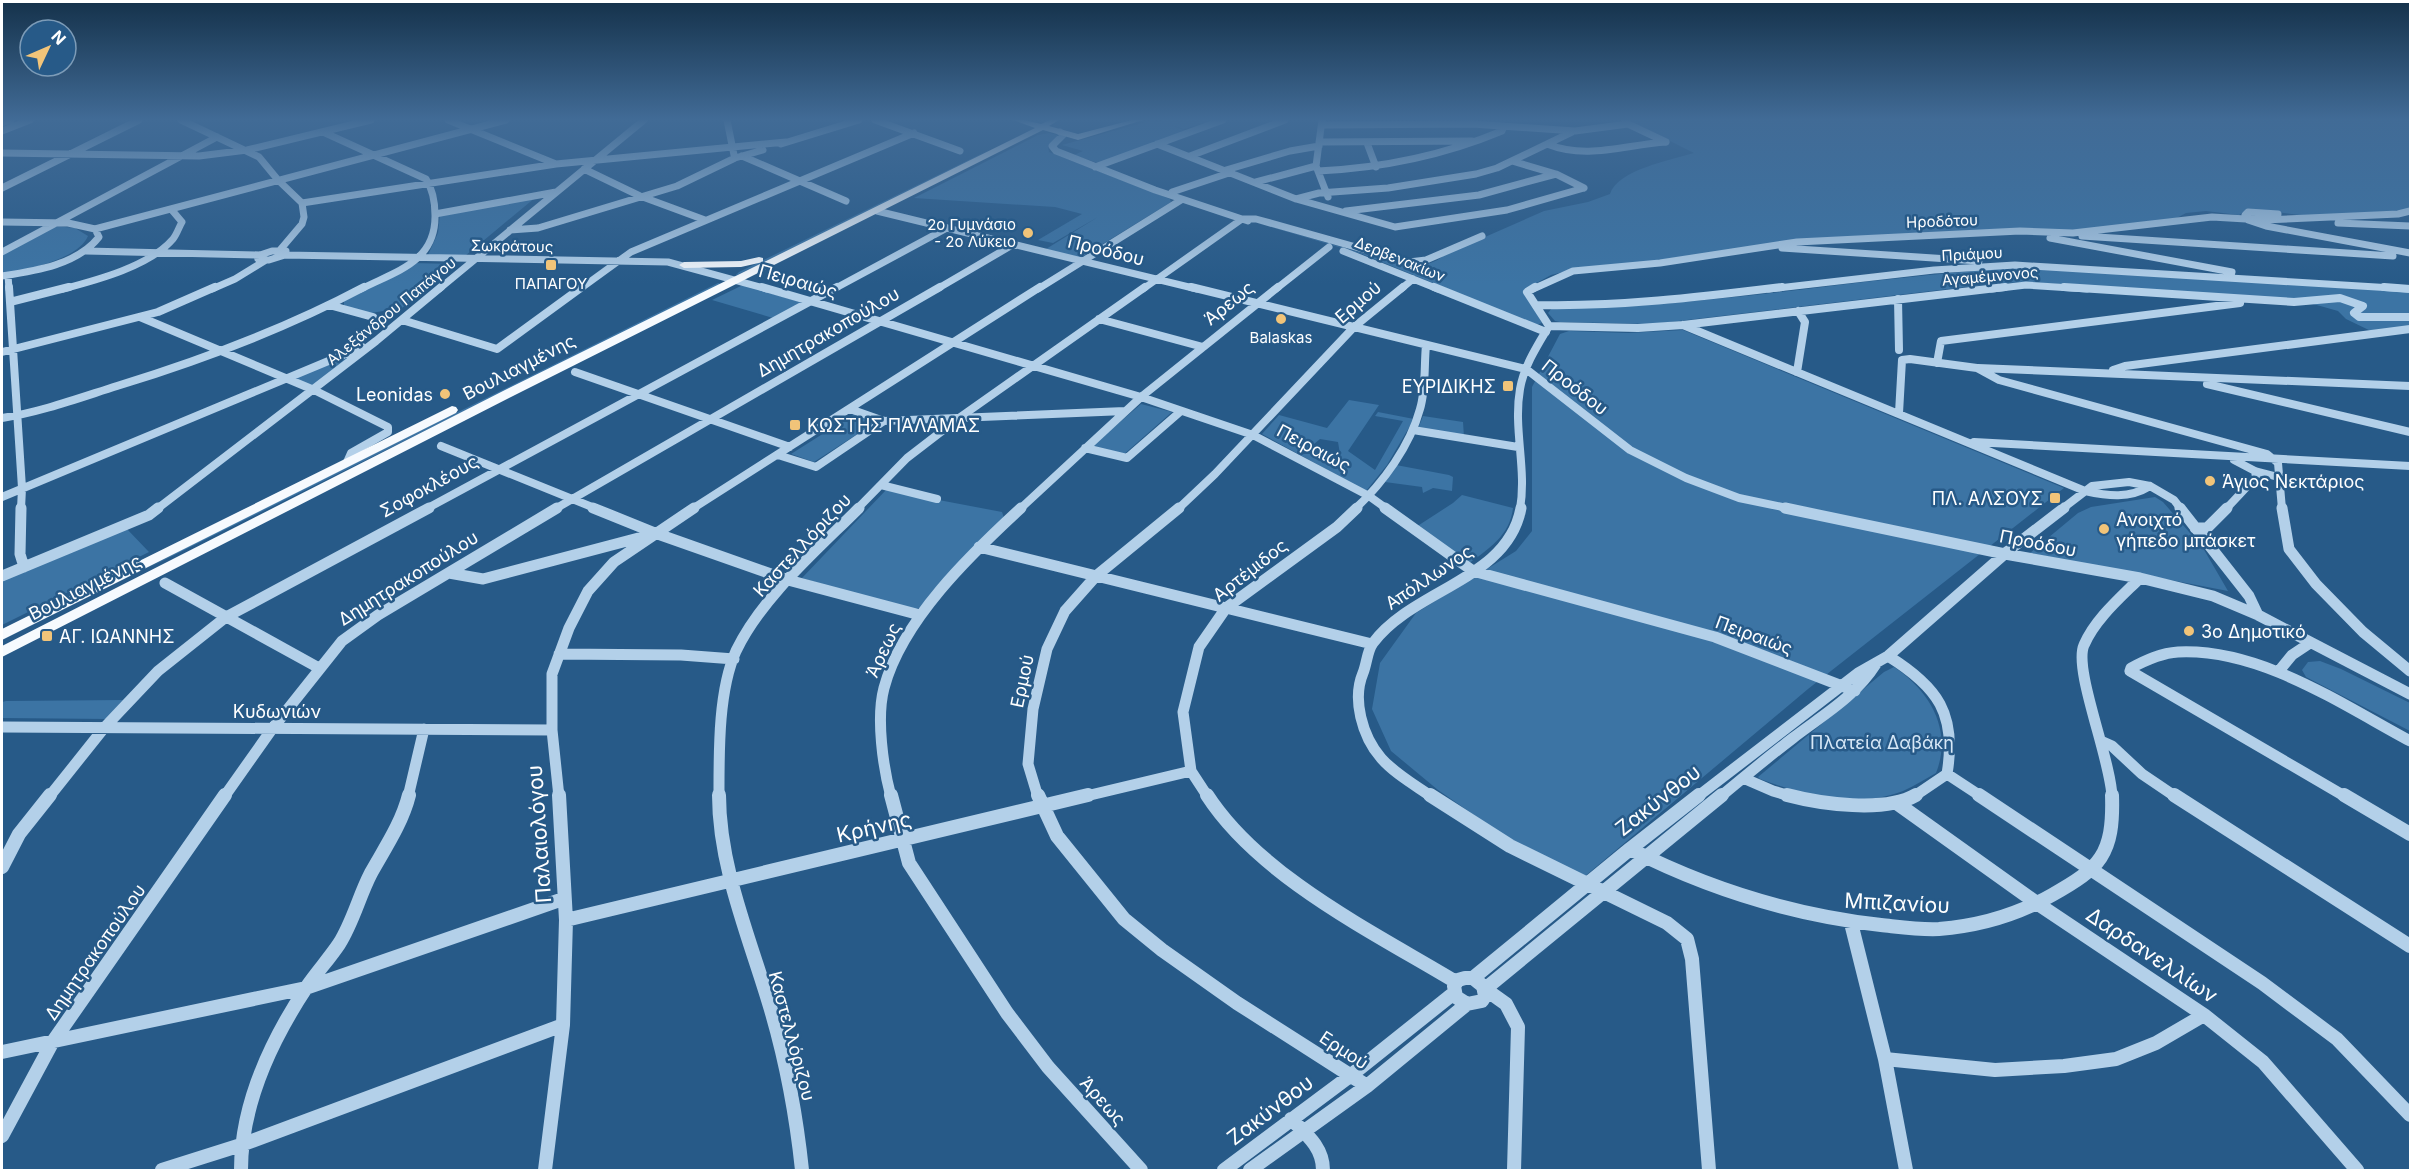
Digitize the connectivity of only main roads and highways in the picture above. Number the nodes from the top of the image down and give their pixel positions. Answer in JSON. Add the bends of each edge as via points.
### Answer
{"nodes":[{"id":1,"x":930,"y":175,"type":"edge"},
{"id":2,"x":949,"y":175,"type":"edge"},
{"id":3,"x":759,"y":260,"type":"junction"},
{"id":4,"x":684,"y":265,"type":"road end"},
{"id":5,"x":730,"y":278,"type":"junction"},
{"id":6,"x":2,"y":635,"type":"edge"},
{"id":7,"x":2,"y":652,"type":"edge"}],
"edges":[{"from":1,"to":3,"type":"main road","name":"Βουλιαγμένης"},
{"from":2,"to":5,"type":"main road","name":"Βουλιαγμένης"},
{"from":3,"to":4,"type":"main road"},
{"from":3,"to":5,"type":"main road","name":"Βουλιαγμένης"},
{"from":5,"to":6,"type":"main road","name":"Βουλιαγμένης","via":[[347,462]]},
{"from":5,"to":7,"type":"main road","name":"Βουλιαγμένης"}]}
